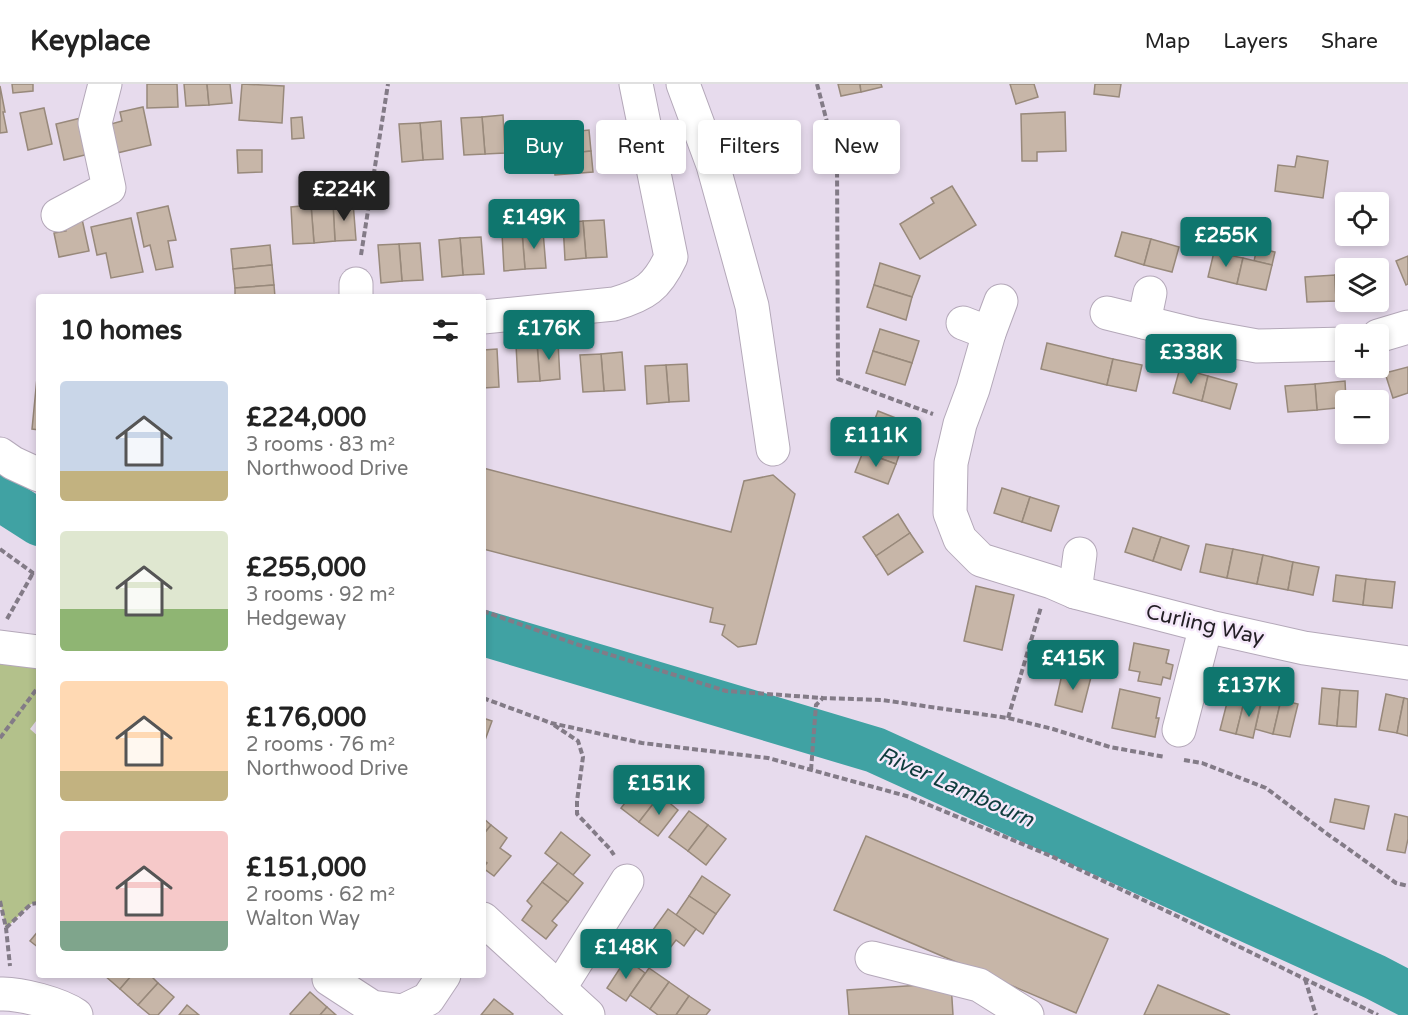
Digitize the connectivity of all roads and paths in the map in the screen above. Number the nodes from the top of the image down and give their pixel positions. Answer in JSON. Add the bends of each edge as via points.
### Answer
{"nodes":[{"id":1,"x":105,"y":84,"type":"edge"},
{"id":2,"x":388,"y":84,"type":"edge"},
{"id":3,"x":636,"y":84,"type":"edge"},
{"id":4,"x":683,"y":84,"type":"edge"},
{"id":5,"x":817,"y":84,"type":"edge"},
{"id":6,"x":58,"y":215,"type":"dead end"},
{"id":7,"x":356,"y":291,"type":"edge"},
{"id":8,"x":1001,"y":301,"type":"dead end"},
{"id":9,"x":1107,"y":314,"type":"dead end"},
{"id":10,"x":486,"y":317,"type":"edge"},
{"id":11,"x":1408,"y":327,"type":"edge"},
{"id":12,"x":1389,"y":333,"type":"edge"},
{"id":13,"x":1335,"y":344,"type":"edge"},
{"id":14,"x":960,"y":424,"type":"junction"},
{"id":15,"x":773,"y":449,"type":"dead end"},
{"id":16,"x":0,"y":454,"type":"edge"},
{"id":17,"x":36,"y":474,"type":"edge"},
{"id":18,"x":0,"y":549,"type":"edge"},
{"id":19,"x":1080,"y":554,"type":"dead end"},
{"id":20,"x":33,"y":573,"type":"joint"},
{"id":21,"x":1075,"y":592,"type":"junction"},
{"id":22,"x":486,"y":612,"type":"edge"},
{"id":23,"x":1037,"y":622,"type":"dead end"},
{"id":24,"x":1206,"y":626,"type":"junction"},
{"id":25,"x":2,"y":636,"type":"edge"},
{"id":26,"x":36,"y":651,"type":"edge"},
{"id":27,"x":1408,"y":663,"type":"edge"},
{"id":28,"x":36,"y":690,"type":"edge"},
{"id":29,"x":823,"y":698,"type":"junction"},
{"id":30,"x":486,"y":699,"type":"edge"},
{"id":31,"x":1008,"y":718,"type":"junction"},
{"id":32,"x":551,"y":723,"type":"junction"},
{"id":33,"x":0,"y":738,"type":"edge"},
{"id":34,"x":1175,"y":749,"type":"junction"},
{"id":35,"x":811,"y":770,"type":"junction"},
{"id":36,"x":627,"y":880,"type":"joint"},
{"id":37,"x":1408,"y":886,"type":"edge"},
{"id":38,"x":0,"y":901,"type":"edge"},
{"id":39,"x":36,"y":903,"type":"edge"},
{"id":40,"x":486,"y":922,"type":"edge"},
{"id":41,"x":6,"y":928,"type":"junction"},
{"id":42,"x":872,"y":958,"type":"dead end"},
{"id":43,"x":442,"y":978,"type":"edge"},
{"id":44,"x":329,"y":979,"type":"dead end"},
{"id":45,"x":1305,"y":979,"type":"junction"},
{"id":46,"x":560,"y":989,"type":"junction"},
{"id":47,"x":6,"y":994,"type":"edge"},
{"id":48,"x":76,"y":1015,"type":"edge"},
{"id":49,"x":588,"y":1015,"type":"edge"},
{"id":50,"x":1027,"y":1015,"type":"edge"},
{"id":51,"x":1316,"y":1015,"type":"edge"},
{"id":52,"x":1378,"y":1015,"type":"edge"}],
"edges":[{"from":1,"to":6,"type":"street","via":[[95,123],[109,188]]},
{"from":2,"to":7,"type":"path"},
{"from":3,"to":10,"type":"street","via":[[671,257],[661,276],[645,292],[614,304]]},
{"from":4,"to":15,"type":"street","via":[[713,165],[752,306]]},
{"from":5,"to":14,"type":"path","via":[[837,160],[838,379]]},
{"from":8,"to":14,"type":"street","name":"Curling Way","via":[[976,328],[973,389]]},
{"from":9,"to":13,"type":"street","via":[[1147,307],[1196,335],[1257,346]]},
{"from":11,"to":12,"type":"street"},
{"from":14,"to":21,"type":"street","name":"Curling Way","via":[[951,463],[950,513],[960,539],[981,560]]},
{"from":16,"to":17,"type":"street"},
{"from":18,"to":20,"type":"path"},
{"from":19,"to":21,"type":"street"},
{"from":20,"to":25,"type":"path"},
{"from":21,"to":24,"type":"street","name":"Curling Way"},
{"from":22,"to":29,"type":"path","via":[[726,691]]},
{"from":23,"to":31,"type":"path"},
{"from":24,"to":27,"type":"street","name":"Curling Way","via":[[1304,648]]},
{"from":24,"to":34,"type":"street"},
{"from":25,"to":26,"type":"street"},
{"from":28,"to":33,"type":"path"},
{"from":29,"to":31,"type":"path","via":[[882,700]]},
{"from":29,"to":35,"type":"path","via":[[816,705]]},
{"from":30,"to":32,"type":"path"},
{"from":31,"to":34,"type":"path","via":[[1110,747]]},
{"from":32,"to":35,"type":"path","via":[[642,743],[768,759]]},
{"from":32,"to":36,"type":"path","via":[[578,741],[583,757],[577,814],[610,849]]},
{"from":34,"to":37,"type":"path","via":[[1266,788],[1396,883]]},
{"from":35,"to":45,"type":"path","via":[[910,797],[1040,852]]},
{"from":36,"to":46,"type":"street"},
{"from":38,"to":41,"type":"path"},
{"from":39,"to":41,"type":"path"},
{"from":40,"to":46,"type":"street"},
{"from":41,"to":47,"type":"path"},
{"from":42,"to":50,"type":"street","via":[[979,985]]},
{"from":43,"to":44,"type":"street","via":[[428,999],[403,1011],[372,1008]]},
{"from":45,"to":51,"type":"path"},
{"from":45,"to":52,"type":"path"},
{"from":46,"to":49,"type":"street"},
{"from":47,"to":48,"type":"street","via":[[67,1009]]}]}
